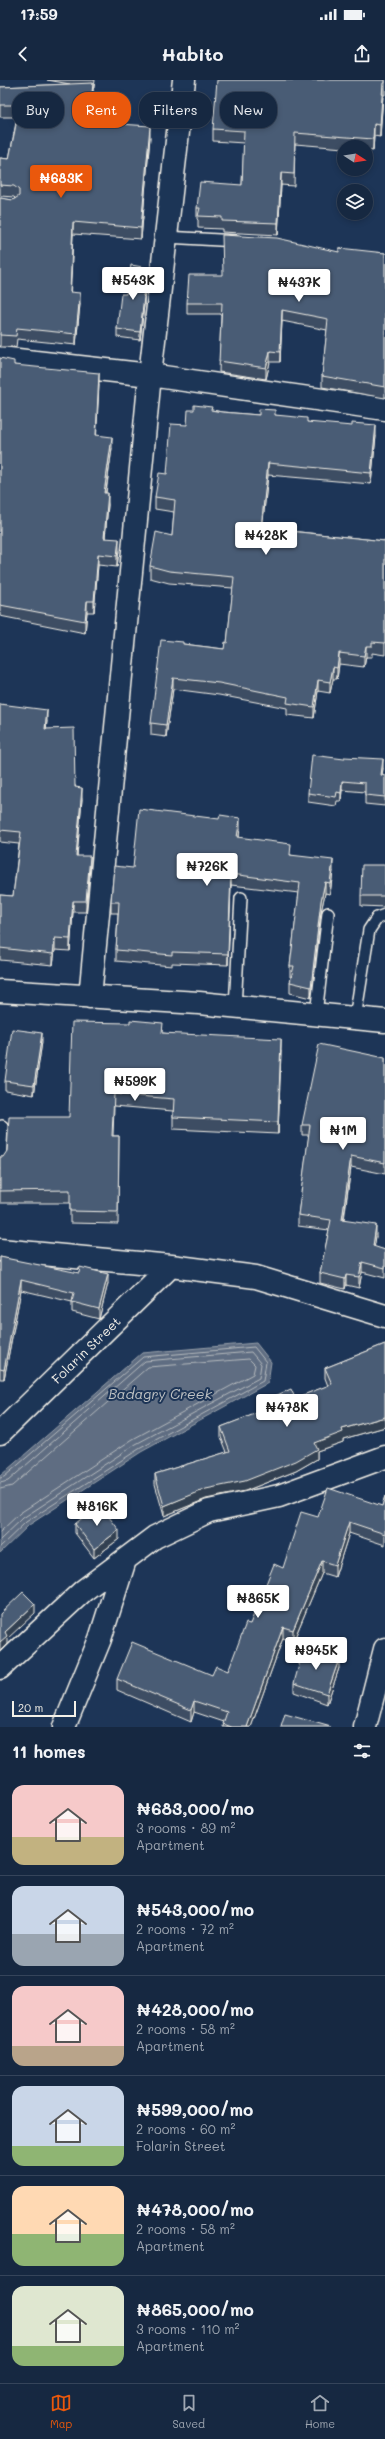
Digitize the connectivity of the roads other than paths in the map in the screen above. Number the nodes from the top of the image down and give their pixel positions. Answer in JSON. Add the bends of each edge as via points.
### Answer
{"nodes":[{"id":1,"x":184,"y":80,"type":"edge"},
{"id":2,"x":166,"y":237,"type":"junction"},
{"id":3,"x":247,"y":241,"type":"edge"},
{"id":4,"x":0,"y":358,"type":"edge"},
{"id":5,"x":150,"y":375,"type":"junction"},
{"id":6,"x":385,"y":409,"type":"edge"},
{"id":7,"x":241,"y":898,"type":"dead end"},
{"id":8,"x":328,"y":913,"type":"dead end"},
{"id":9,"x":385,"y":915,"type":"edge"},
{"id":10,"x":0,"y":991,"type":"edge"},
{"id":11,"x":90,"y":997,"type":"junction"},
{"id":12,"x":235,"y":1007,"type":"junction"},
{"id":13,"x":316,"y":1014,"type":"junction"},
{"id":14,"x":355,"y":1018,"type":"junction"},
{"id":15,"x":385,"y":1021,"type":"edge"},
{"id":16,"x":2,"y":1126,"type":"dead end"},
{"id":17,"x":0,"y":1163,"type":"edge"},
{"id":18,"x":0,"y":1250,"type":"edge"},
{"id":19,"x":171,"y":1266,"type":"junction"},
{"id":20,"x":385,"y":1316,"type":"edge"},
{"id":21,"x":0,"y":1433,"type":"edge"},
{"id":22,"x":385,"y":1457,"type":"edge"},
{"id":23,"x":125,"y":1560,"type":"junction"},
{"id":24,"x":385,"y":1649,"type":"edge"},
{"id":25,"x":0,"y":1668,"type":"edge"},
{"id":26,"x":64,"y":1727,"type":"edge"},
{"id":27,"x":365,"y":1727,"type":"edge"}],
"edges":[{"from":1,"to":2,"type":"street"},
{"from":2,"to":3,"type":"lane"},
{"from":2,"to":5,"type":"street"},
{"from":4,"to":5,"type":"street"},
{"from":5,"to":6,"type":"street"},
{"from":5,"to":11,"type":"street"},
{"from":7,"to":12,"type":"lane"},
{"from":8,"to":13,"type":"lane"},
{"from":9,"to":14,"type":"lane","via":[[377,918],[369,930]]},
{"from":10,"to":11,"type":"street"},
{"from":11,"to":12,"type":"street"},
{"from":12,"to":13,"type":"street"},
{"from":13,"to":14,"type":"street"},
{"from":14,"to":15,"type":"street"},
{"from":16,"to":17,"type":"lane"},
{"from":18,"to":19,"type":"street"},
{"from":19,"to":20,"type":"street","via":[[256,1277]]},
{"from":19,"to":21,"type":"street","name":"Folarin Street"},
{"from":22,"to":23,"type":"street","via":[[280,1496],[209,1511],[155,1537]]},
{"from":23,"to":25,"type":"street","via":[[83,1591]]},
{"from":23,"to":26,"type":"street","via":[[100,1639]]},
{"from":24,"to":27,"type":"street"}]}
